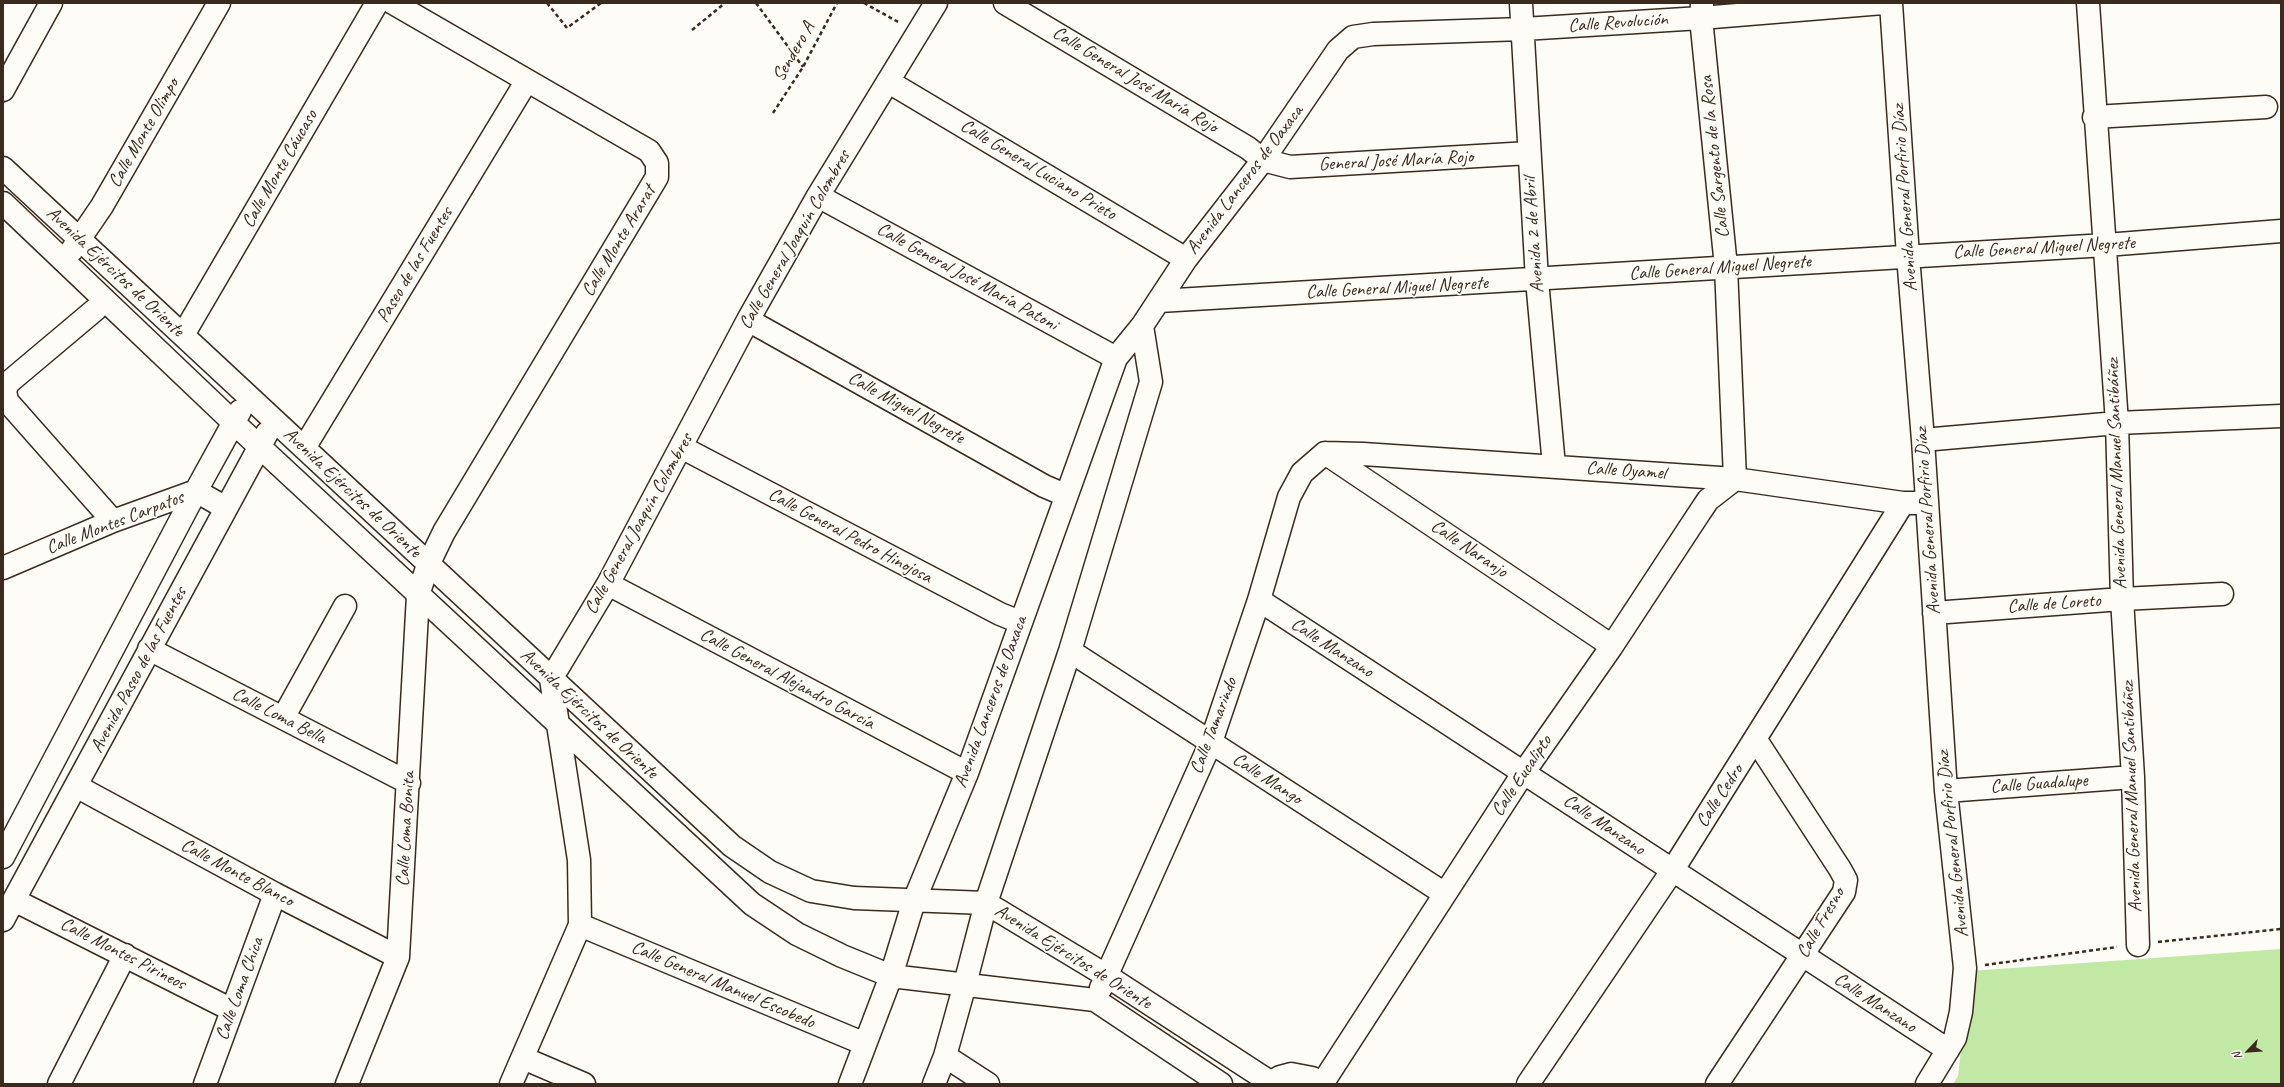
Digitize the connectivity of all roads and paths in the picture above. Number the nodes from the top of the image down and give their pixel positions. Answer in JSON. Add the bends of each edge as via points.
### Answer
{"nodes":[{"id":1,"x":51,"y":3,"type":"edge"},
{"id":2,"x":219,"y":3,"type":"edge"},
{"id":3,"x":377,"y":3,"type":"edge"},
{"id":4,"x":393,"y":3,"type":"edge"},
{"id":5,"x":547,"y":3,"type":"edge"},
{"id":6,"x":601,"y":3,"type":"edge"},
{"id":7,"x":725,"y":3,"type":"edge"},
{"id":8,"x":756,"y":3,"type":"edge"},
{"id":9,"x":837,"y":3,"type":"edge"},
{"id":10,"x":864,"y":3,"type":"edge"},
{"id":11,"x":936,"y":3,"type":"edge"},
{"id":12,"x":1005,"y":3,"type":"edge"},
{"id":13,"x":1521,"y":3,"type":"edge"},
{"id":14,"x":1883,"y":3,"type":"edge"},
{"id":15,"x":1891,"y":3,"type":"edge"},
{"id":16,"x":2088,"y":3,"type":"edge"},
{"id":17,"x":1702,"y":11,"type":"edge"},
{"id":18,"x":1523,"y":29,"type":"junction"},
{"id":19,"x":692,"y":30,"type":"dead end"},
{"id":20,"x":918,"y":33,"type":"junction"},
{"id":21,"x":1353,"y":37,"type":"joint"},
{"id":22,"x":803,"y":67,"type":"junction"},
{"id":23,"x":526,"y":82,"type":"junction"},
{"id":24,"x":889,"y":82,"type":"junction"},
{"id":25,"x":3,"y":90,"type":"edge"},
{"id":26,"x":2266,"y":108,"type":"dead end"},
{"id":27,"x":773,"y":113,"type":"dead end"},
{"id":28,"x":2094,"y":117,"type":"junction"},
{"id":29,"x":1529,"y":153,"type":"junction"},
{"id":30,"x":1263,"y":160,"type":"junction"},
{"id":31,"x":3,"y":168,"type":"edge"},
{"id":32,"x":818,"y":196,"type":"junction"},
{"id":33,"x":3,"y":203,"type":"edge"},
{"id":34,"x":2281,"y":231,"type":"edge"},
{"id":35,"x":81,"y":240,"type":"junction"},
{"id":36,"x":2106,"y":245,"type":"junction"},
{"id":37,"x":1908,"y":256,"type":"junction"},
{"id":38,"x":1186,"y":259,"type":"junction"},
{"id":39,"x":64,"y":260,"type":"junction"},
{"id":40,"x":1726,"y":267,"type":"junction"},
{"id":41,"x":1537,"y":280,"type":"junction"},
{"id":42,"x":104,"y":299,"type":"junction"},
{"id":43,"x":1159,"y":302,"type":"junction"},
{"id":44,"x":748,"y":320,"type":"junction"},
{"id":45,"x":1142,"y":326,"type":"junction"},
{"id":46,"x":183,"y":335,"type":"junction"},
{"id":47,"x":1116,"y":358,"type":"junction"},
{"id":48,"x":248,"y":396,"type":"junction"},
{"id":49,"x":2281,"y":416,"type":"edge"},
{"id":50,"x":274,"y":420,"type":"junction"},
{"id":51,"x":234,"y":423,"type":"junction"},
{"id":52,"x":2117,"y":423,"type":"junction"},
{"id":53,"x":1923,"y":440,"type":"junction"},
{"id":54,"x":260,"y":446,"type":"junction"},
{"id":55,"x":681,"y":447,"type":"junction"},
{"id":56,"x":304,"y":448,"type":"junction"},
{"id":57,"x":1325,"y":453,"type":"junction"},
{"id":58,"x":1554,"y":466,"type":"junction"},
{"id":59,"x":1735,"y":479,"type":"junction"},
{"id":60,"x":196,"y":492,"type":"junction"},
{"id":61,"x":1065,"y":495,"type":"junction"},
{"id":62,"x":1926,"y":502,"type":"junction"},
{"id":63,"x":1903,"y":503,"type":"junction"},
{"id":64,"x":226,"y":508,"type":"junction"},
{"id":65,"x":113,"y":521,"type":"junction"},
{"id":66,"x":428,"y":565,"type":"junction"},
{"id":67,"x":3,"y":568,"type":"edge"},
{"id":68,"x":608,"y":584,"type":"junction"},
{"id":69,"x":2222,"y":594,"type":"dead end"},
{"id":70,"x":418,"y":595,"type":"junction"},
{"id":71,"x":2122,"y":599,"type":"junction"},
{"id":72,"x":1259,"y":600,"type":"junction"},
{"id":73,"x":345,"y":606,"type":"dead end"},
{"id":74,"x":1934,"y":613,"type":"junction"},
{"id":75,"x":1020,"y":622,"type":"junction"},
{"id":76,"x":1612,"y":646,"type":"junction"},
{"id":77,"x":149,"y":650,"type":"junction"},
{"id":78,"x":1070,"y":651,"type":"junction"},
{"id":79,"x":551,"y":679,"type":"junction"},
{"id":80,"x":283,"y":718,"type":"junction"},
{"id":81,"x":558,"y":725,"type":"junction"},
{"id":82,"x":1756,"y":740,"type":"junction"},
{"id":83,"x":1211,"y":742,"type":"junction"},
{"id":84,"x":1524,"y":772,"type":"junction"},
{"id":85,"x":967,"y":773,"type":"junction"},
{"id":86,"x":2133,"y":777,"type":"junction"},
{"id":87,"x":409,"y":782,"type":"junction"},
{"id":88,"x":76,"y":786,"type":"junction"},
{"id":89,"x":1946,"y":791,"type":"junction"},
{"id":90,"x":3,"y":857,"type":"edge"},
{"id":91,"x":1672,"y":871,"type":"junction"},
{"id":92,"x":275,"y":894,"type":"junction"},
{"id":93,"x":1445,"y":894,"type":"junction"},
{"id":94,"x":14,"y":900,"type":"junction"},
{"id":95,"x":914,"y":902,"type":"junction"},
{"id":96,"x":986,"y":903,"type":"junction"},
{"id":97,"x":3,"y":920,"type":"edge"},
{"id":98,"x":580,"y":925,"type":"junction"},
{"id":99,"x":2138,"y":945,"type":"dead end"},
{"id":100,"x":125,"y":955,"type":"junction"},
{"id":101,"x":1803,"y":956,"type":"junction"},
{"id":102,"x":398,"y":957,"type":"junction"},
{"id":103,"x":891,"y":976,"type":"junction"},
{"id":104,"x":1107,"y":976,"type":"junction"},
{"id":105,"x":965,"y":984,"type":"junction"},
{"id":106,"x":1095,"y":1000,"type":"junction"},
{"id":107,"x":232,"y":1010,"type":"junction"},
{"id":108,"x":865,"y":1044,"type":"junction"},
{"id":109,"x":1951,"y":1044,"type":"junction"},
{"id":110,"x":944,"y":1056,"type":"junction"},
{"id":111,"x":523,"y":1058,"type":"junction"},
{"id":112,"x":1271,"y":1083,"type":"edge"},
{"id":113,"x":60,"y":1084,"type":"edge"},
{"id":114,"x":205,"y":1084,"type":"edge"},
{"id":115,"x":347,"y":1084,"type":"edge"},
{"id":116,"x":511,"y":1084,"type":"edge"},
{"id":117,"x":584,"y":1084,"type":"edge"},
{"id":118,"x":850,"y":1084,"type":"edge"},
{"id":119,"x":934,"y":1084,"type":"edge"},
{"id":120,"x":988,"y":1084,"type":"edge"},
{"id":121,"x":1221,"y":1084,"type":"edge"},
{"id":122,"x":1322,"y":1084,"type":"edge"},
{"id":123,"x":1528,"y":1084,"type":"edge"},
{"id":124,"x":1717,"y":1084,"type":"edge"},
{"id":125,"x":1927,"y":1084,"type":"edge"}],
"edges":[{"from":1,"to":25,"type":"street"},
{"from":2,"to":35,"type":"street","name":"Calle Monte Olimpo"},
{"from":3,"to":46,"type":"street","name":"Calle Monte Cáucaso"},
{"from":4,"to":23,"type":"street","name":"Calle Monte Ararat"},
{"from":5,"to":6,"type":"path","via":[[567,28]]},
{"from":7,"to":19,"type":"path"},
{"from":8,"to":22,"type":"path"},
{"from":9,"to":22,"type":"path","name":"Sendero A"},
{"from":10,"to":20,"type":"path"},
{"from":11,"to":20,"type":"street","name":"Calle General Joaquín Colombres"},
{"from":12,"to":30,"type":"street","name":"Calle General José María Rojo","via":[[1248,148]]},
{"from":13,"to":18,"type":"street","name":"Avenida 2 de Abril"},
{"from":14,"to":17,"type":"street","name":"Calle Revolución"},
{"from":15,"to":37,"type":"street","name":"Avenida General Porfirio Díaz"},
{"from":16,"to":28,"type":"street","name":"Avenida General Manuel Santibáñez"},
{"from":17,"to":18,"type":"street","name":"Calle Revolución"},
{"from":17,"to":40,"type":"street","name":"Calle Sargento de la Rosa"},
{"from":18,"to":21,"type":"street","name":"Calle Revolución","via":[[1373,34]]},
{"from":18,"to":29,"type":"street","name":"Avenida 2 de Abril"},
{"from":20,"to":24,"type":"street","name":"Calle General Joaquín Colombres"},
{"from":21,"to":30,"type":"street","name":"Avenida Lanceros de Oaxaca","via":[[1338,50]]},
{"from":22,"to":27,"type":"path","name":"Sendero A"},
{"from":23,"to":56,"type":"street","name":"Paseo de las Fuentes"},
{"from":23,"to":66,"type":"street","name":"Calle Monte Ararat","via":[[649,151],[658,163],[657,177],[444,532]]},
{"from":24,"to":32,"type":"street","name":"Calle General Joaquín Colombres"},
{"from":24,"to":38,"type":"street","name":"Calle General Luciano Prieto"},
{"from":26,"to":28,"type":"street"},
{"from":28,"to":36,"type":"street","name":"Avenida General Manuel Santibáñez"},
{"from":29,"to":30,"type":"street","name":"General José María Rojo","via":[[1290,167]]},
{"from":29,"to":41,"type":"street","name":"Avenida 2 de Abril"},
{"from":30,"to":38,"type":"street","name":"Avenida Lanceros de Oaxaca"},
{"from":31,"to":35,"type":"street","name":"Avenida Ejércitos de Oriente"},
{"from":32,"to":44,"type":"street","name":"Calle General Joaquín Colombres"},
{"from":32,"to":47,"type":"street","name":"Calle General José María Patoni"},
{"from":33,"to":39,"type":"street","name":"Avenida Ejércitos de Oriente"},
{"from":34,"to":36,"type":"street","name":"Calle General Miguel Negrete"},
{"from":35,"to":39,"type":"street","name":"Calle Monte Olimpo"},
{"from":35,"to":46,"type":"street","name":"Avenida Ejércitos de Oriente"},
{"from":36,"to":37,"type":"street","name":"Calle General Miguel Negrete"},
{"from":36,"to":52,"type":"street","name":"Avenida General Manuel Santibáñez"},
{"from":37,"to":40,"type":"street","name":"Calle General Miguel Negrete"},
{"from":37,"to":53,"type":"street","name":"Avenida General Porfirio Díaz"},
{"from":38,"to":43,"type":"street","name":"Avenida Lanceros de Oaxaca"},
{"from":39,"to":42,"type":"street","name":"Avenida Ejércitos de Oriente"},
{"from":40,"to":41,"type":"street","name":"Calle General Miguel Negrete"},
{"from":40,"to":59,"type":"street","name":"Calle Sargento de la Rosa"},
{"from":41,"to":43,"type":"street","name":"Calle General Miguel Negrete"},
{"from":41,"to":58,"type":"street","name":"Avenida 2 de Abril"},
{"from":42,"to":51,"type":"street","name":"Avenida Ejércitos de Oriente"},
{"from":42,"to":65,"type":"street","via":[[96,309],[8,383],[5,391],[7,401]]},
{"from":43,"to":45,"type":"street","name":"Avenida Lanceros de Oaxaca"},
{"from":44,"to":55,"type":"street","name":"Calle General Joaquín Colombres"},
{"from":44,"to":61,"type":"street","name":"Calle Miguel Negrete"},
{"from":45,"to":47,"type":"street","name":"Avenida Lanceros de Oaxaca"},
{"from":45,"to":78,"type":"street","via":[[1151,382]]},
{"from":46,"to":48,"type":"street","name":"Avenida Ejércitos de Oriente"},
{"from":47,"to":61,"type":"street","name":"Avenida Lanceros de Oaxaca"},
{"from":48,"to":50,"type":"street","name":"Avenida Ejércitos de Oriente"},
{"from":48,"to":51,"type":"street","name":"Avenida Paseo de las Fuentes"},
{"from":49,"to":52,"type":"street"},
{"from":50,"to":54,"type":"street","name":"Avenida Paseo de las Fuentes"},
{"from":50,"to":56,"type":"street","name":"Avenida Ejércitos de Oriente"},
{"from":51,"to":54,"type":"street","name":"Avenida Ejércitos de Oriente"},
{"from":51,"to":60,"type":"street","name":"Avenida Paseo de las Fuentes"},
{"from":52,"to":53,"type":"street"},
{"from":52,"to":71,"type":"street","name":"Avenida General Manuel Santibáñez"},
{"from":53,"to":62,"type":"street","name":"Avenida General Porfirio Díaz"},
{"from":54,"to":64,"type":"street","name":"Avenida Paseo de las Fuentes"},
{"from":54,"to":70,"type":"street","name":"Avenida Ejércitos de Oriente"},
{"from":55,"to":68,"type":"street","name":"Calle General Joaquín Colombres"},
{"from":55,"to":75,"type":"street","name":"Calle General Pedro Hinojosa","via":[[1000,614]]},
{"from":56,"to":66,"type":"street","name":"Avenida Ejércitos de Oriente"},
{"from":57,"to":58,"type":"street","name":"Calle Oyamel"},
{"from":57,"to":72,"type":"street","name":"Calle Tamarindo","via":[[1302,473],[1289,497]]},
{"from":57,"to":76,"type":"street","name":"Calle Naranjo"},
{"from":58,"to":59,"type":"street","name":"Calle Oyamel"},
{"from":59,"to":63,"type":"street","name":"Calle Oyamel"},
{"from":59,"to":76,"type":"street","name":"Calle Eucalipto","via":[[1708,500]]},
{"from":60,"to":64,"type":"street","name":"Calle Montes Carpatos"},
{"from":60,"to":65,"type":"street","name":"Calle Montes Carpatos"},
{"from":60,"to":90,"type":"street","name":"Avenida Paseo de las Fuentes"},
{"from":61,"to":75,"type":"street","name":"Avenida Lanceros de Oaxaca"},
{"from":62,"to":63,"type":"street","name":"Calle Oyamel"},
{"from":62,"to":74,"type":"street","name":"Avenida General Porfirio Díaz"},
{"from":63,"to":82,"type":"street","name":"Calle Cedro"},
{"from":64,"to":77,"type":"street","name":"Avenida Paseo de las Fuentes"},
{"from":65,"to":67,"type":"street","name":"Calle Montes Carpatos"},
{"from":66,"to":70,"type":"street","name":"Calle Loma Bonita"},
{"from":66,"to":79,"type":"street","name":"Avenida Ejércitos de Oriente"},
{"from":68,"to":79,"type":"street","name":"Calle General Joaquín Colombres"},
{"from":68,"to":85,"type":"street","name":"Calle General Alejandro García"},
{"from":69,"to":71,"type":"street","name":"Calle de Loreto"},
{"from":70,"to":81,"type":"street","name":"Avenida Ejércitos de Oriente"},
{"from":70,"to":87,"type":"street","name":"Calle Loma Bonita"},
{"from":71,"to":74,"type":"street","name":"Calle de Loreto"},
{"from":71,"to":86,"type":"street","name":"Avenida General Manuel Santibáñez"},
{"from":72,"to":83,"type":"street","name":"Calle Tamarindo"},
{"from":72,"to":84,"type":"street","name":"Calle Manzano"},
{"from":73,"to":80,"type":"street"},
{"from":74,"to":89,"type":"street","name":"Avenida General Porfirio Díaz"},
{"from":75,"to":85,"type":"street","name":"Avenida Lanceros de Oaxaca"},
{"from":76,"to":84,"type":"street","name":"Calle Eucalipto"},
{"from":77,"to":80,"type":"street","name":"Calle Loma Bella"},
{"from":77,"to":88,"type":"street","name":"Avenida Paseo de las Fuentes"},
{"from":78,"to":83,"type":"street","name":"Calle Mango"},
{"from":78,"to":96,"type":"street"},
{"from":79,"to":81,"type":"street"},
{"from":79,"to":95,"type":"street","name":"Avenida Ejércitos de Oriente","via":[[732,846],[770,872],[811,891],[854,898]]},
{"from":80,"to":87,"type":"street","name":"Calle Loma Bella"},
{"from":81,"to":98,"type":"street","via":[[579,860]]},
{"from":81,"to":103,"type":"street","name":"Avenida Ejércitos de Oriente","via":[[752,904],[798,934]]},
{"from":82,"to":91,"type":"street","name":"Calle Cedro"},
{"from":82,"to":101,"type":"street","name":"Calle Fresno","via":[[1846,880],[1844,892]]},
{"from":83,"to":93,"type":"street","name":"Calle Mango"},
{"from":83,"to":104,"type":"street","name":"Calle Tamarindo"},
{"from":84,"to":91,"type":"street","name":"Calle Manzano"},
{"from":84,"to":93,"type":"street","name":"Calle Eucalipto"},
{"from":85,"to":95,"type":"street","name":"Avenida Lanceros de Oaxaca"},
{"from":86,"to":89,"type":"street","name":"Calle Guadalupe"},
{"from":86,"to":99,"type":"street","name":"Avenida General Manuel Santibáñez"},
{"from":87,"to":102,"type":"street","name":"Calle Loma Bonita"},
{"from":88,"to":92,"type":"street","name":"Calle Monte Blanco"},
{"from":88,"to":94,"type":"street","name":"Avenida Paseo de las Fuentes"},
{"from":89,"to":109,"type":"street","name":"Avenida General Porfirio Díaz","via":[[1965,968],[1961,1012]]},
{"from":91,"to":101,"type":"street","name":"Calle Manzano"},
{"from":91,"to":123,"type":"street","name":"Calle Cedro"},
{"from":92,"to":102,"type":"street","name":"Calle Monte Blanco"},
{"from":92,"to":107,"type":"street","name":"Calle Loma Chica"},
{"from":93,"to":122,"type":"street","name":"Calle Eucalipto"},
{"from":94,"to":97,"type":"street","name":"Avenida Paseo de las Fuentes"},
{"from":94,"to":100,"type":"street","name":"Calle Montes Pirineos"},
{"from":95,"to":96,"type":"street","name":"Avenida Ejércitos de Oriente"},
{"from":95,"to":103,"type":"street","name":"Avenida Lanceros de Oaxaca"},
{"from":96,"to":104,"type":"street","name":"Avenida Ejércitos de Oriente"},
{"from":96,"to":105,"type":"street"},
{"from":98,"to":108,"type":"street","name":"Calle General Manuel Escobedo"},
{"from":98,"to":111,"type":"street"},
{"from":100,"to":107,"type":"street","name":"Calle Montes Pirineos"},
{"from":100,"to":113,"type":"street"},
{"from":101,"to":109,"type":"street","name":"Calle Manzano"},
{"from":101,"to":124,"type":"street","name":"Calle Fresno"},
{"from":102,"to":115,"type":"street","name":"Calle Loma Bonita"},
{"from":103,"to":105,"type":"street","name":"Avenida Ejércitos de Oriente"},
{"from":103,"to":108,"type":"street","name":"Avenida Lanceros de Oaxaca"},
{"from":104,"to":106,"type":"street","name":"Calle Tamarindo"},
{"from":104,"to":112,"type":"street","name":"Avenida Ejércitos de Oriente"},
{"from":105,"to":106,"type":"street","name":"Avenida Ejércitos de Oriente"},
{"from":105,"to":110,"type":"street"},
{"from":106,"to":121,"type":"street","name":"Avenida Ejércitos de Oriente"},
{"from":107,"to":114,"type":"street","name":"Calle Loma Chica"},
{"from":108,"to":118,"type":"street","name":"Avenida Lanceros de Oaxaca"},
{"from":109,"to":125,"type":"street","name":"Avenida General Porfirio Díaz"},
{"from":110,"to":119,"type":"street"},
{"from":110,"to":120,"type":"street"},
{"from":111,"to":116,"type":"street"},
{"from":111,"to":117,"type":"street"},
{"from":112,"to":122,"type":"street","via":[[1280,1077],[1302,1074]]}]}
